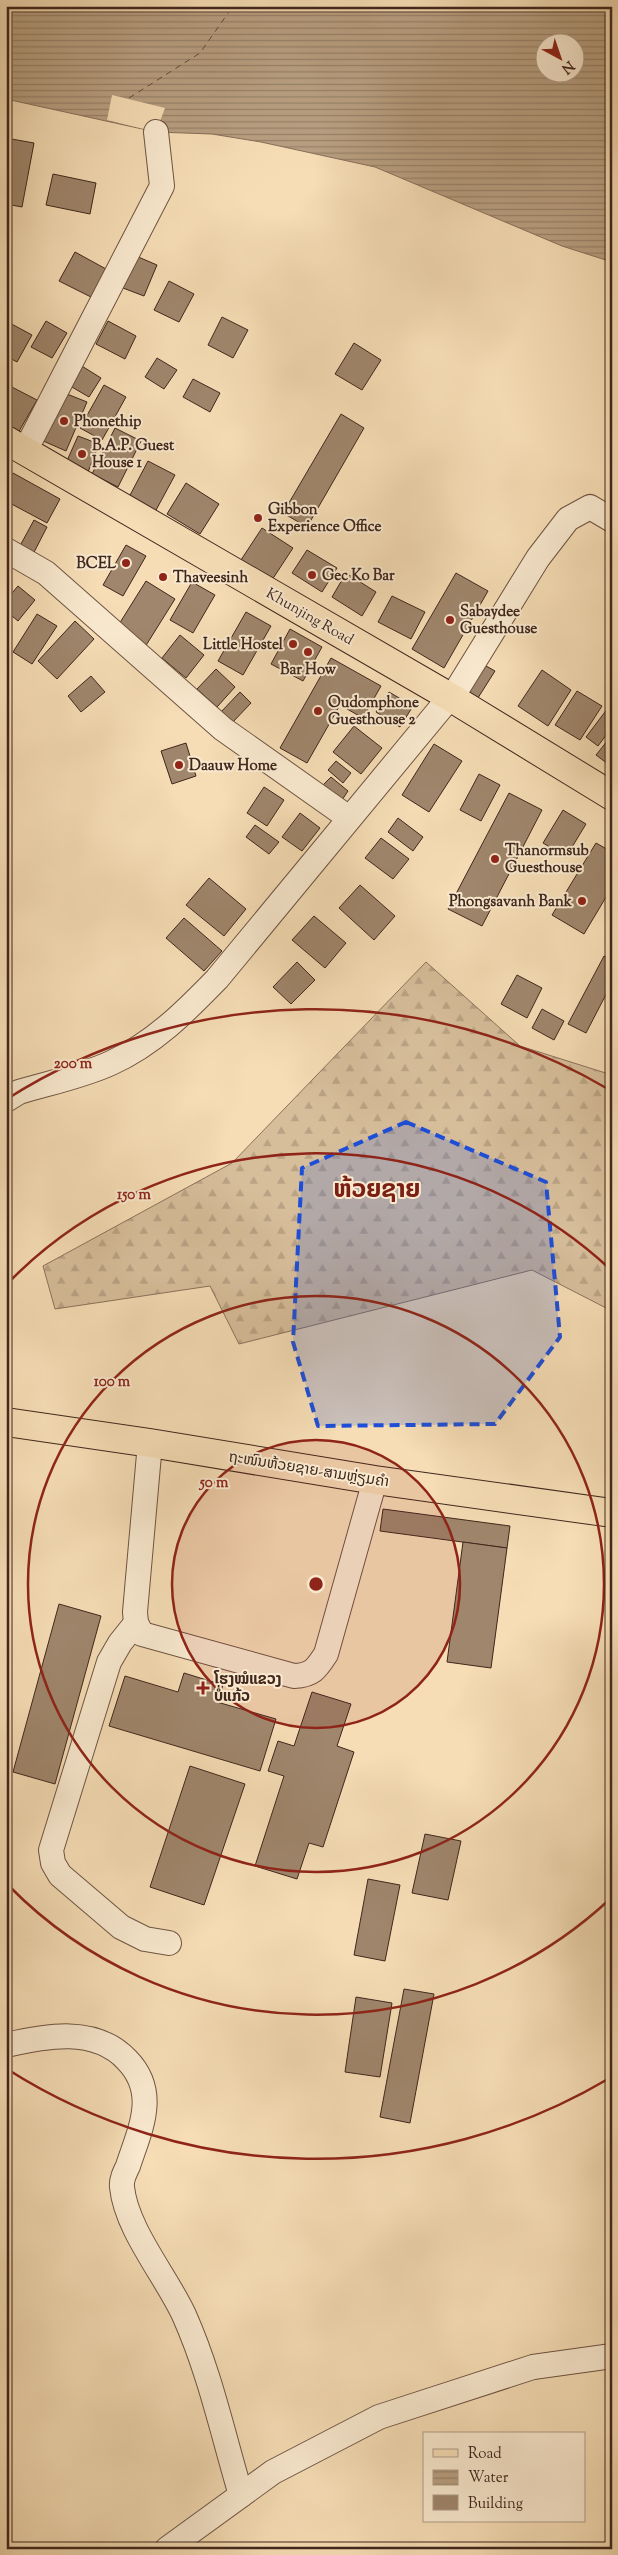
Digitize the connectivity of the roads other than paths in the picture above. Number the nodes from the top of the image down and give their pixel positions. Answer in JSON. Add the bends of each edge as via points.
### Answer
{"nodes":[{"id":1,"x":156,"y":132,"type":"dead end"},
{"id":2,"x":16,"y":445,"type":"edge"},
{"id":3,"x":612,"y":520,"type":"edge"},
{"id":4,"x":6,"y":550,"type":"edge"},
{"id":5,"x":451,"y":698,"type":"junction"},
{"id":6,"x":612,"y":796,"type":"edge"},
{"id":7,"x":349,"y":818,"type":"junction"},
{"id":8,"x":6,"y":1100,"type":"edge"},
{"id":9,"x":6,"y":1422,"type":"edge"},
{"id":10,"x":150,"y":1443,"type":"junction"},
{"id":11,"x":375,"y":1480,"type":"junction"},
{"id":12,"x":612,"y":1513,"type":"edge"},
{"id":13,"x":136,"y":1623,"type":"junction"},
{"id":14,"x":169,"y":1943,"type":"dead end"},
{"id":15,"x":6,"y":2045,"type":"edge"},
{"id":16,"x":612,"y":2356,"type":"edge"},
{"id":17,"x":240,"y":2495,"type":"junction"},
{"id":18,"x":167,"y":2549,"type":"edge"}],
"edges":[{"from":1,"to":2,"type":"street","via":[[162,186]]},
{"from":2,"to":5,"type":"main road","name":"Khunjing Road"},
{"from":3,"to":5,"type":"street","via":[[590,507],[568,519],[538,558]]},
{"from":4,"to":7,"type":"street","via":[[46,573],[223,729]]},
{"from":5,"to":6,"type":"main road","name":"Khunjing Road"},
{"from":5,"to":7,"type":"street"},
{"from":7,"to":8,"type":"street","via":[[217,980],[183,1014],[151,1040],[111,1063],[19,1092]]},
{"from":9,"to":10,"type":"main road","name":"ຖະໜົນຫ້ວຍຊາຍ-ສາມຫຼ່ຽມຄຳ"},
{"from":10,"to":11,"type":"main road","name":"ຖະໜົນຫ້ວຍຊາຍ-ສາມຫຼ່ຽມຄຳ"},
{"from":10,"to":13,"type":"street"},
{"from":11,"to":12,"type":"main road","name":"ຖະໜົນຫ້ວຍຊາຍ-ສາມຫຼ່ຽມຄຳ"},
{"from":11,"to":13,"type":"street","via":[[326,1654],[306,1675],[294,1676],[151,1638],[142,1634]]},
{"from":13,"to":14,"type":"street","via":[[110,1662],[51,1850],[60,1876],[121,1927],[144,1939]]},
{"from":15,"to":17,"type":"street","via":[[45,2036],[84,2037],[109,2046],[127,2060],[140,2078],[147,2099],[121,2184],[126,2209],[183,2314],[200,2354]]},
{"from":16,"to":17,"type":"street","via":[[533,2367],[379,2417],[273,2472]]},
{"from":17,"to":18,"type":"street"}]}
